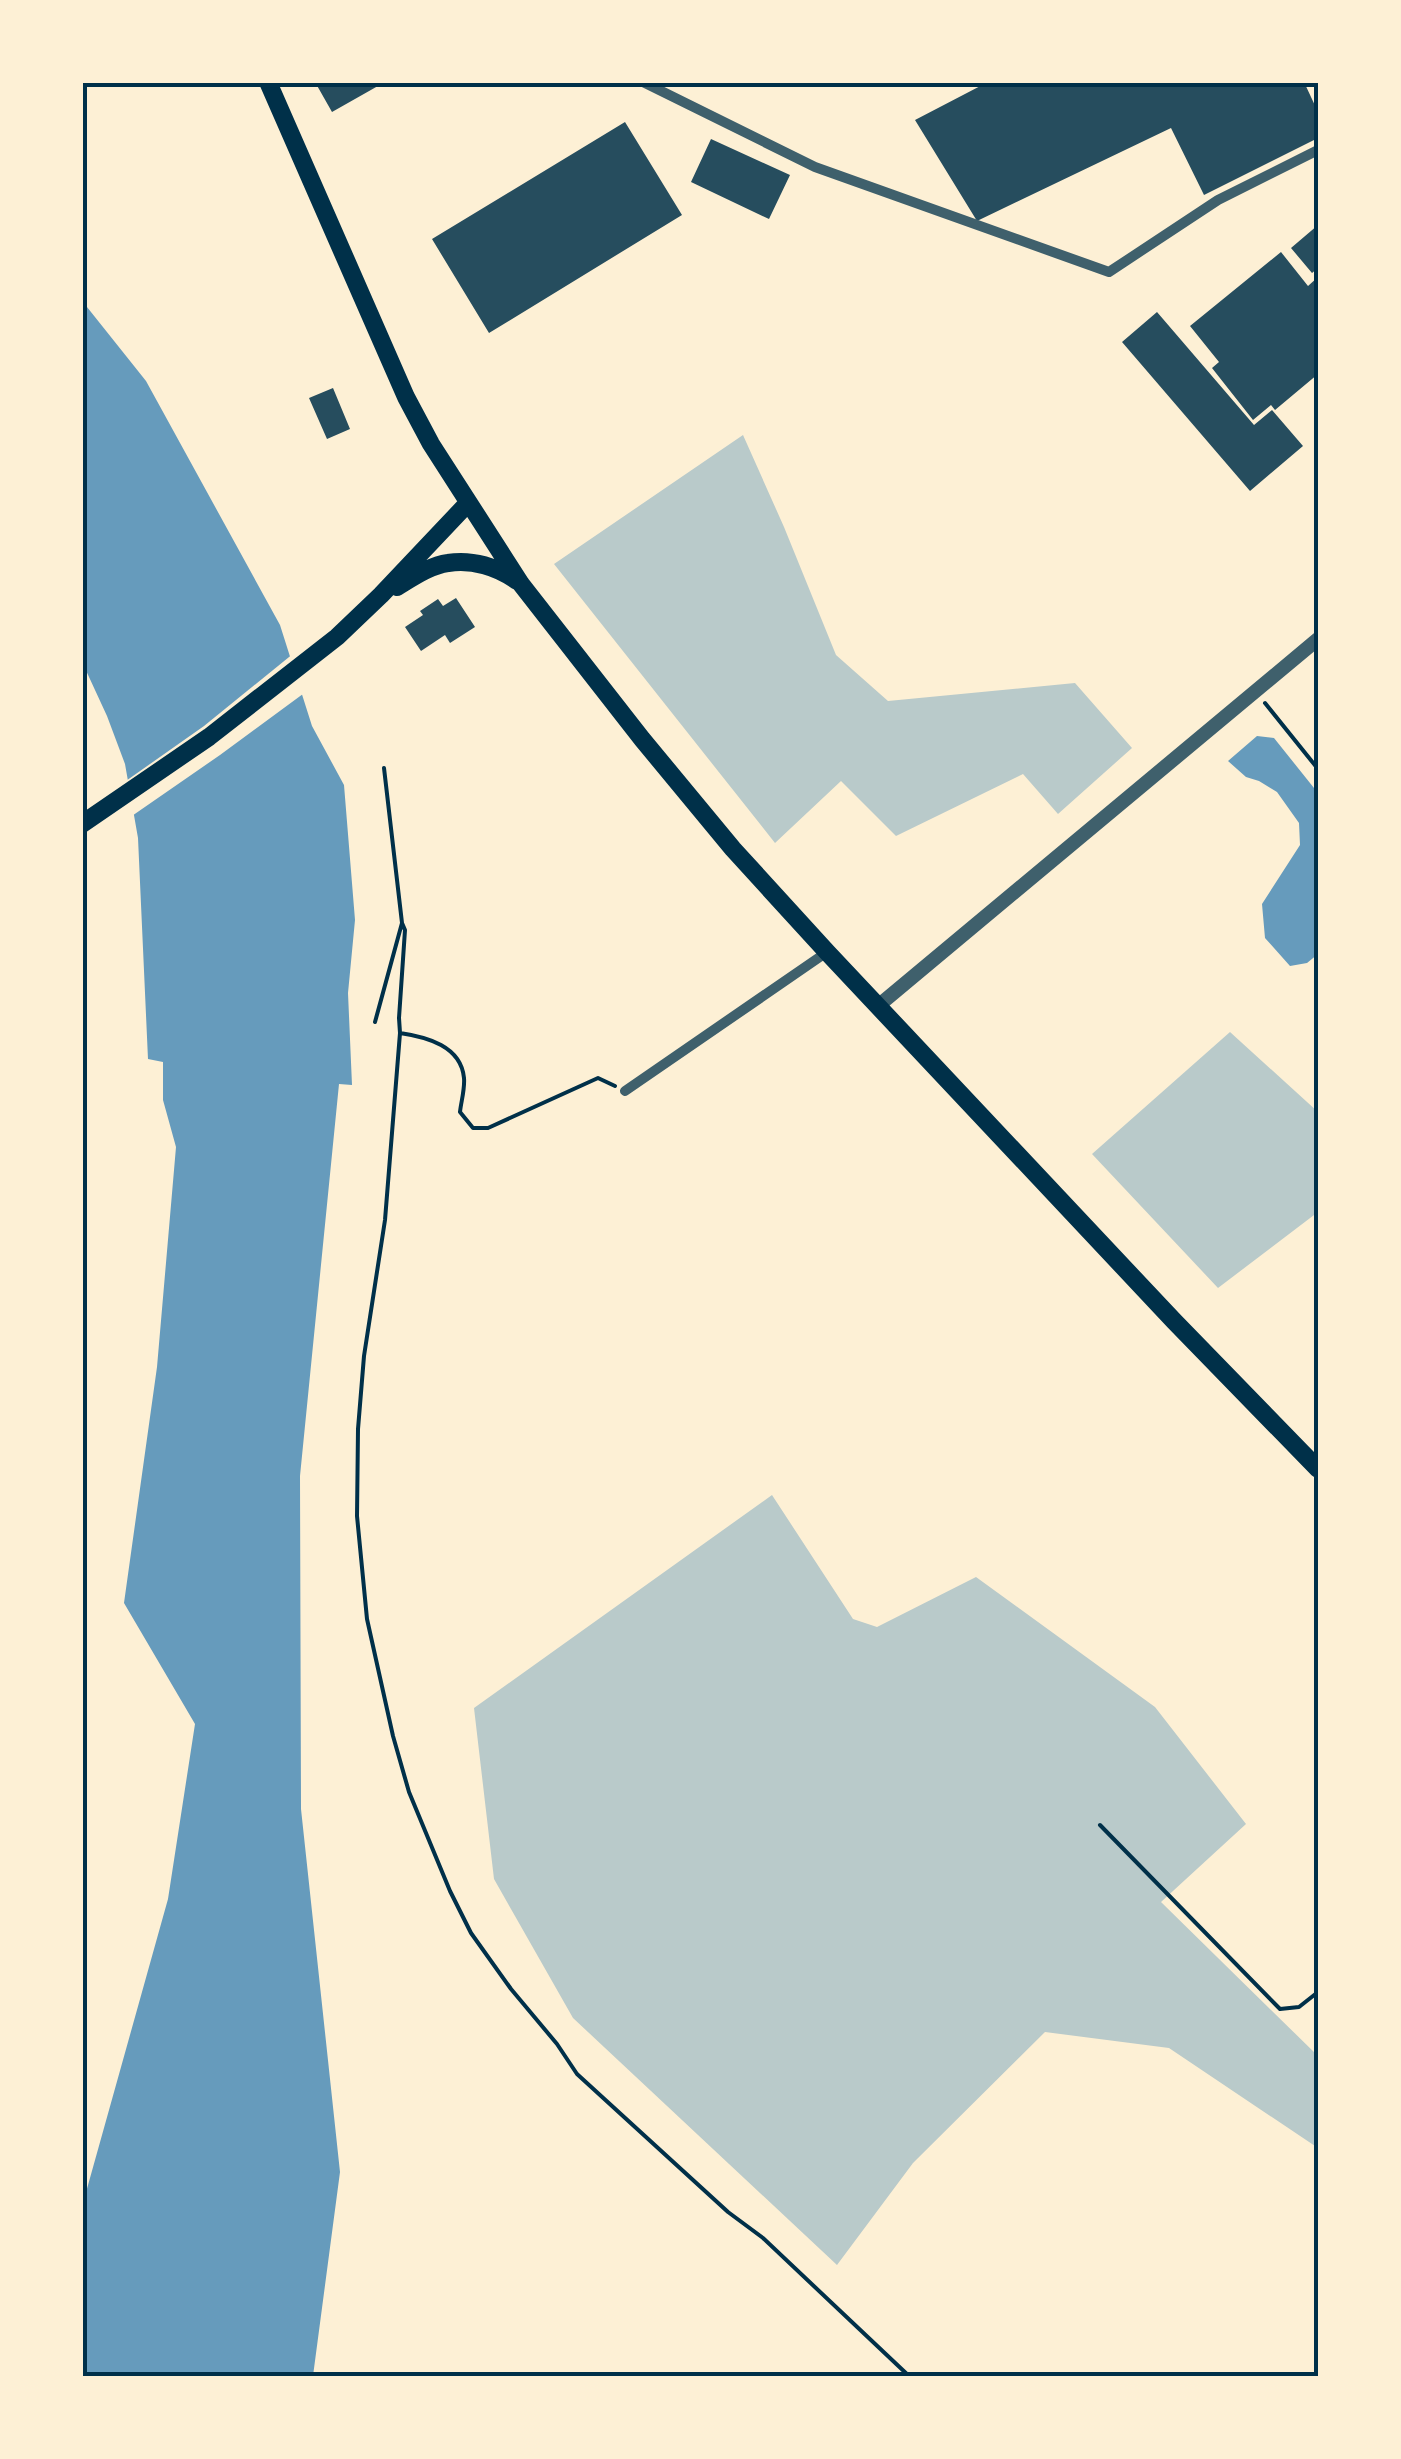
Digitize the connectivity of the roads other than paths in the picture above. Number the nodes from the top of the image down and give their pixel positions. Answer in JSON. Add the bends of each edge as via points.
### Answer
{"nodes":[{"id":1,"x":268,"y":82,"type":"edge"},
{"id":2,"x":643,"y":82,"type":"edge"},
{"id":3,"x":1318,"y":150,"type":"edge"},
{"id":4,"x":468,"y":503,"type":"junction"},
{"id":5,"x":521,"y":584,"type":"junction"},
{"id":6,"x":380,"y":595,"type":"junction"},
{"id":7,"x":1318,"y":639,"type":"edge"},
{"id":8,"x":82,"y":824,"type":"edge"},
{"id":9,"x":827,"y":952,"type":"junction"},
{"id":10,"x":878,"y":1006,"type":"junction"},
{"id":11,"x":625,"y":1091,"type":"road end"},
{"id":12,"x":1318,"y":1469,"type":"edge"}],
"edges":[{"from":1,"to":4,"type":"main road","via":[[406,397]]},
{"from":2,"to":3,"type":"street","via":[[814,167],[1109,272],[1218,200]]},
{"from":4,"to":5,"type":"main road"},
{"from":4,"to":6,"type":"main road"},
{"from":5,"to":6,"type":"main road","via":[[488,566],[447,563]]},
{"from":5,"to":9,"type":"main road","via":[[710,822]]},
{"from":6,"to":8,"type":"main road","via":[[209,737]]},
{"from":7,"to":10,"type":"street"},
{"from":9,"to":10,"type":"main road"},
{"from":9,"to":11,"type":"street"},
{"from":10,"to":12,"type":"main road"}]}
